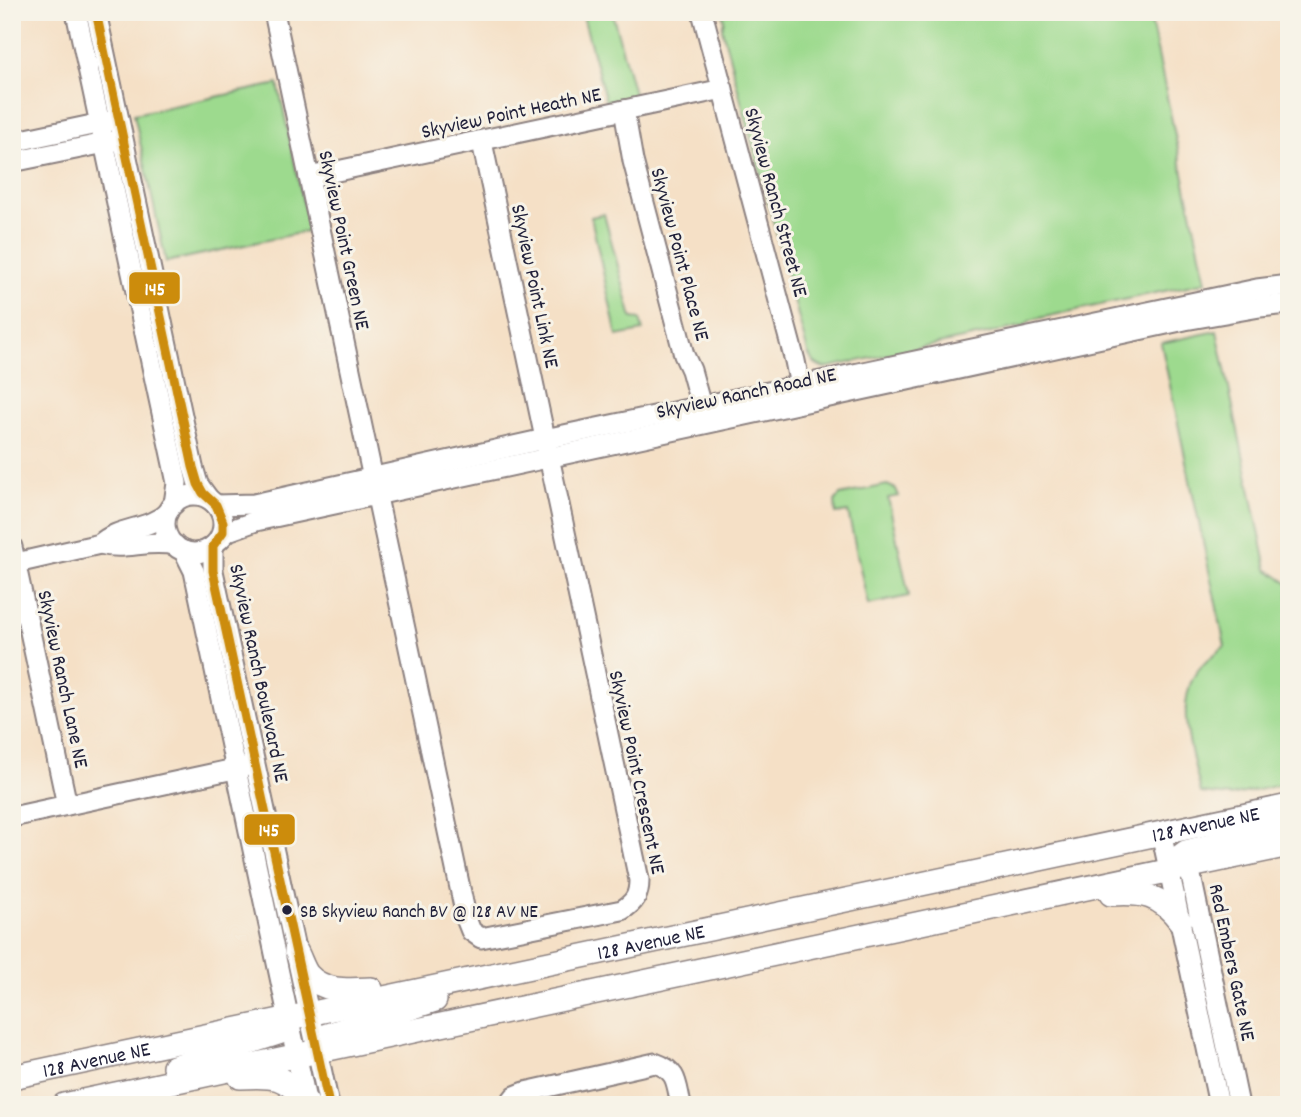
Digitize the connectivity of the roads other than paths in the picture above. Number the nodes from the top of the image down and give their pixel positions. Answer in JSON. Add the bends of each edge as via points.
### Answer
{"nodes":[{"id":1,"x":76,"y":12,"type":"edge"},
{"id":2,"x":96,"y":12,"type":"edge"},
{"id":3,"x":274,"y":12,"type":"edge"},
{"id":4,"x":702,"y":12,"type":"edge"},
{"id":5,"x":723,"y":89,"type":"junction"},
{"id":6,"x":624,"y":110,"type":"junction"},
{"id":7,"x":109,"y":121,"type":"junction"},
{"id":8,"x":113,"y":141,"type":"junction"},
{"id":9,"x":12,"y":142,"type":"edge"},
{"id":10,"x":482,"y":142,"type":"junction"},
{"id":11,"x":12,"y":162,"type":"edge"},
{"id":12,"x":309,"y":177,"type":"junction"},
{"id":13,"x":1289,"y":285,"type":"edge"},
{"id":14,"x":1289,"y":304,"type":"edge"},
{"id":15,"x":801,"y":395,"type":"junction"},
{"id":16,"x":701,"y":406,"type":"junction"},
{"id":17,"x":547,"y":448,"type":"junction"},
{"id":18,"x":374,"y":486,"type":"junction"},
{"id":19,"x":212,"y":502,"type":"junction"},
{"id":20,"x":171,"y":508,"type":"junction"},
{"id":21,"x":216,"y":543,"type":"junction"},
{"id":22,"x":100,"y":544,"type":"junction"},
{"id":23,"x":179,"y":548,"type":"junction"},
{"id":24,"x":13,"y":558,"type":"edge"},
{"id":25,"x":246,"y":766,"type":"junction"},
{"id":26,"x":67,"y":805,"type":"junction"},
{"id":27,"x":1289,"y":806,"type":"edge"},
{"id":28,"x":12,"y":817,"type":"edge"},
{"id":29,"x":1289,"y":826,"type":"edge"},
{"id":30,"x":1171,"y":830,"type":"junction"},
{"id":31,"x":1289,"y":845,"type":"edge"},
{"id":32,"x":1182,"y":864,"type":"junction"},
{"id":33,"x":1041,"y":899,"type":"junction"},
{"id":34,"x":1180,"y":921,"type":"junction"},
{"id":35,"x":296,"y":951,"type":"junction"},
{"id":36,"x":546,"y":963,"type":"junction"},
{"id":37,"x":434,"y":987,"type":"junction"},
{"id":38,"x":297,"y":1019,"type":"junction"},
{"id":39,"x":309,"y":1048,"type":"junction"},
{"id":40,"x":45,"y":1070,"type":"junction"},
{"id":41,"x":202,"y":1075,"type":"junction"},
{"id":42,"x":12,"y":1077,"type":"edge"},
{"id":43,"x":12,"y":1082,"type":"edge"},
{"id":44,"x":102,"y":1097,"type":"junction"},
{"id":45,"x":314,"y":1104,"type":"edge"},
{"id":46,"x":64,"y":1105,"type":"edge"},
{"id":47,"x":508,"y":1105,"type":"edge"},
{"id":48,"x":681,"y":1105,"type":"edge"},
{"id":49,"x":1219,"y":1105,"type":"edge"},
{"id":50,"x":1239,"y":1105,"type":"edge"}],
"edges":[{"from":1,"to":7,"type":"street"},
{"from":2,"to":7,"type":"street"},
{"from":3,"to":12,"type":"street","name":"Skyview Point Green NE"},
{"from":4,"to":5,"type":"street","name":"Skyview Ranch Street NE"},
{"from":5,"to":6,"type":"street","name":"Skyview Point Heath NE"},
{"from":5,"to":15,"type":"street","name":"Skyview Ranch Street NE"},
{"from":6,"to":10,"type":"street","name":"Skyview Point Heath NE"},
{"from":6,"to":16,"type":"street","name":"Skyview Point Place NE","via":[[684,355]]},
{"from":7,"to":8,"type":"street"},
{"from":7,"to":9,"type":"street"},
{"from":8,"to":11,"type":"street"},
{"from":8,"to":19,"type":"street","via":[[193,467],[198,484]]},
{"from":8,"to":20,"type":"street","via":[[177,483]]},
{"from":10,"to":12,"type":"street","name":"Skyview Point Heath NE"},
{"from":10,"to":17,"type":"street","name":"Skyview Point Link NE"},
{"from":12,"to":18,"type":"street","name":"Skyview Point Green NE"},
{"from":13,"to":15,"type":"street","name":"Skyview Ranch Road NE"},
{"from":14,"to":15,"type":"street","name":"Skyview Ranch Road NE"},
{"from":15,"to":16,"type":"street","name":"Skyview Ranch Road NE"},
{"from":15,"to":17,"type":"street","name":"Skyview Ranch Road NE"},
{"from":16,"to":17,"type":"street","name":"Skyview Ranch Road NE"},
{"from":17,"to":18,"type":"street","name":"Skyview Ranch Road NE"},
{"from":17,"to":18,"type":"street","name":"Skyview Point Crescent NE","via":[[639,880],[633,903],[622,910],[494,937],[481,938],[471,932]]},
{"from":18,"to":19,"type":"street","name":"Skyview Ranch Road NE","via":[[254,504]]},
{"from":18,"to":21,"type":"street","name":"Skyview Ranch Road NE","via":[[242,525]]},
{"from":19,"to":20,"type":"street","via":[[190,496]]},
{"from":19,"to":21,"type":"street","via":[[223,522]]},
{"from":20,"to":22,"type":"street","via":[[152,524],[110,534]]},
{"from":20,"to":23,"type":"street","via":[[166,530]]},
{"from":21,"to":23,"type":"street","via":[[198,553]]},
{"from":21,"to":25,"type":"street","name":"Skyview Ranch Boulevard NE","via":[[213,571]]},
{"from":22,"to":23,"type":"street","via":[[114,548],[149,542]]},
{"from":22,"to":24,"type":"street"},
{"from":23,"to":25,"type":"street","name":"Skyview Ranch Boulevard NE","via":[[194,571]]},
{"from":24,"to":26,"type":"street","name":"Skyview Ranch Lane NE"},
{"from":25,"to":26,"type":"street"},
{"from":25,"to":35,"type":"street","name":"Skyview Ranch Boulevard NE"},
{"from":25,"to":38,"type":"street","name":"Skyview Ranch Boulevard NE"},
{"from":26,"to":28,"type":"street"},
{"from":27,"to":30,"type":"main road","name":"128 Avenue NE"},
{"from":29,"to":32,"type":"main road"},
{"from":30,"to":32,"type":"street","name":"Red Embers Gate NE"},
{"from":30,"to":36,"type":"main road","name":"128 Avenue NE"},
{"from":31,"to":32,"type":"main road","name":"128 Avenue NE"},
{"from":32,"to":33,"type":"main road","name":"128 Avenue NE"},
{"from":32,"to":34,"type":"street","name":"Red Embers Gate NE"},
{"from":32,"to":50,"type":"street","name":"Red Embers Gate NE"},
{"from":33,"to":34,"type":"main road","via":[[1143,894],[1162,902]]},
{"from":33,"to":39,"type":"main road","name":"128 Avenue NE"},
{"from":34,"to":49,"type":"street","name":"Red Embers Gate NE"},
{"from":35,"to":37,"type":"main road","via":[[308,975],[323,986],[342,990]]},
{"from":35,"to":38,"type":"street","name":"Skyview Ranch Boulevard NE"},
{"from":36,"to":37,"type":"main road","name":"128 Avenue NE"},
{"from":36,"to":39,"type":"main road"},
{"from":37,"to":38,"type":"main road","name":"128 Avenue NE"},
{"from":38,"to":39,"type":"street"},
{"from":38,"to":40,"type":"main road","name":"128 Avenue NE"},
{"from":38,"to":44,"type":"main road","via":[[217,1055],[137,1078]]},
{"from":39,"to":41,"type":"main road","name":"128 Avenue NE"},
{"from":39,"to":45,"type":"street"},
{"from":40,"to":42,"type":"main road","name":"128 Avenue NE"},
{"from":40,"to":43,"type":"main road"},
{"from":41,"to":44,"type":"main road","name":"128 Avenue NE"},
{"from":41,"to":45,"type":"main road","via":[[284,1079]]},
{"from":44,"to":46,"type":"main road","name":"128 Avenue NE"},
{"from":47,"to":48,"type":"street","via":[[525,1092],[655,1063],[674,1076]]}]}
